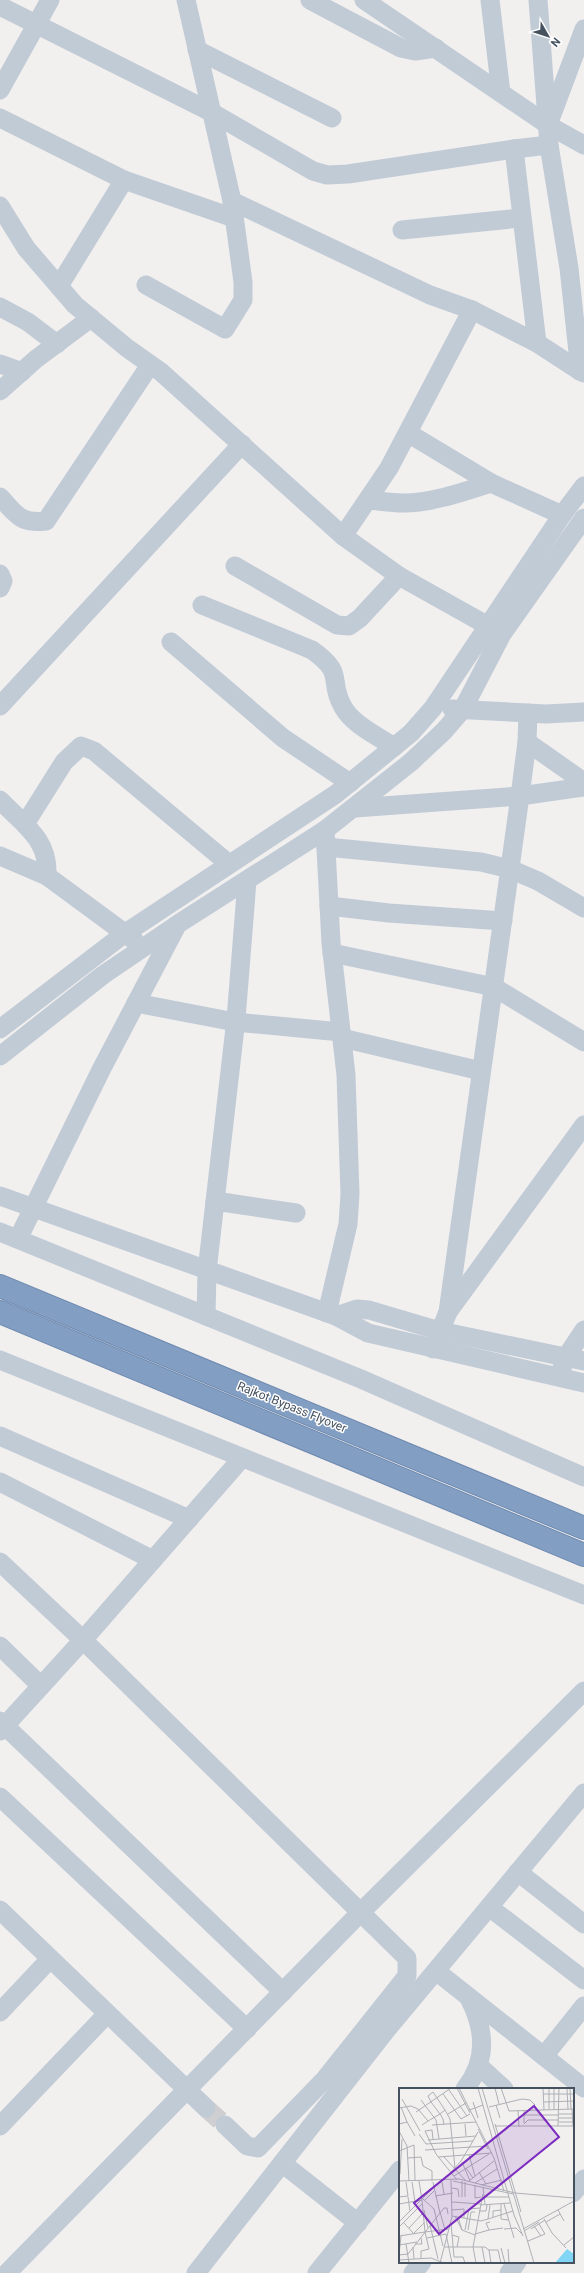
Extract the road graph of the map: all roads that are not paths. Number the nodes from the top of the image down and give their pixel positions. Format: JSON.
{"nodes":[{"id":1,"x":50,"y":0,"type":"edge"},
{"id":2,"x":186,"y":0,"type":"edge"},
{"id":3,"x":310,"y":0,"type":"edge"},
{"id":4,"x":364,"y":0,"type":"edge"},
{"id":5,"x":490,"y":0,"type":"edge"},
{"id":6,"x":538,"y":0,"type":"edge"},
{"id":7,"x":0,"y":6,"type":"edge"},
{"id":8,"x":380,"y":6,"type":"edge"},
{"id":9,"x":36,"y":22,"type":"junction"},
{"id":10,"x":584,"y":29,"type":"edge"},
{"id":11,"x":436,"y":48,"type":"junction"},
{"id":12,"x":197,"y":50,"type":"junction"},
{"id":13,"x":0,"y":90,"type":"edge"},
{"id":14,"x":501,"y":93,"type":"junction"},
{"id":15,"x":211,"y":112,"type":"junction"},
{"id":16,"x":0,"y":118,"type":"edge"},
{"id":17,"x":332,"y":118,"type":"dead end"},
{"id":18,"x":548,"y":125,"type":"junction"},
{"id":19,"x":549,"y":145,"type":"junction"},
{"id":20,"x":584,"y":145,"type":"edge"},
{"id":21,"x":514,"y":149,"type":"junction"},
{"id":22,"x":124,"y":180,"type":"junction"},
{"id":23,"x":0,"y":206,"type":"edge"},
{"id":24,"x":233,"y":210,"type":"junction"},
{"id":25,"x":521,"y":218,"type":"junction"},
{"id":26,"x":0,"y":229,"type":"edge"},
{"id":27,"x":402,"y":230,"type":"dead end"},
{"id":28,"x":26,"y":248,"type":"junction"},
{"id":29,"x":146,"y":285,"type":"dead end"},
{"id":30,"x":58,"y":286,"type":"junction"},
{"id":31,"x":0,"y":307,"type":"edge"},
{"id":32,"x":472,"y":310,"type":"junction"},
{"id":33,"x":91,"y":318,"type":"junction"},
{"id":34,"x":537,"y":343,"type":"junction"},
{"id":35,"x":57,"y":344,"type":"junction"},
{"id":36,"x":0,"y":364,"type":"edge"},
{"id":37,"x":150,"y":365,"type":"junction"},
{"id":38,"x":22,"y":372,"type":"junction"},
{"id":39,"x":582,"y":372,"type":"edge"},
{"id":40,"x":0,"y":391,"type":"edge"},
{"id":41,"x":408,"y":433,"type":"junction"},
{"id":42,"x":242,"y":444,"type":"junction"},
{"id":43,"x":491,"y":483,"type":"junction"},
{"id":44,"x":584,"y":486,"type":"edge"},
{"id":45,"x":0,"y":498,"type":"edge"},
{"id":46,"x":368,"y":500,"type":"junction"},
{"id":47,"x":562,"y":515,"type":"junction"},
{"id":48,"x":584,"y":518,"type":"edge"},
{"id":49,"x":343,"y":536,"type":"junction"},
{"id":50,"x":545,"y":556,"type":"junction"},
{"id":51,"x":235,"y":566,"type":"dead end"},
{"id":52,"x":0,"y":574,"type":"edge"},
{"id":53,"x":399,"y":576,"type":"junction"},
{"id":54,"x":0,"y":588,"type":"edge"},
{"id":55,"x":202,"y":605,"type":"dead end"},
{"id":56,"x":495,"y":630,"type":"junction"},
{"id":57,"x":171,"y":642,"type":"dead end"},
{"id":58,"x":0,"y":706,"type":"edge"},
{"id":59,"x":433,"y":708,"type":"junction"},
{"id":60,"x":463,"y":709,"type":"junction"},
{"id":61,"x":584,"y":712,"type":"edge"},
{"id":62,"x":528,"y":713,"type":"junction"},
{"id":63,"x":527,"y":742,"type":"junction"},
{"id":64,"x":394,"y":747,"type":"junction"},
{"id":65,"x":584,"y":782,"type":"edge"},
{"id":66,"x":350,"y":783,"type":"junction"},
{"id":67,"x":584,"y":787,"type":"edge"},
{"id":68,"x":520,"y":796,"type":"junction"},
{"id":69,"x":0,"y":800,"type":"edge"},
{"id":70,"x":355,"y":808,"type":"junction"},
{"id":71,"x":25,"y":824,"type":"junction"},
{"id":72,"x":326,"y":838,"type":"junction"},
{"id":73,"x":0,"y":857,"type":"edge"},
{"id":74,"x":229,"y":864,"type":"junction"},
{"id":75,"x":510,"y":869,"type":"junction"},
{"id":76,"x":47,"y":876,"type":"junction"},
{"id":77,"x":247,"y":880,"type":"junction"},
{"id":78,"x":329,"y":906,"type":"junction"},
{"id":79,"x":584,"y":908,"type":"edge"},
{"id":80,"x":503,"y":921,"type":"junction"},
{"id":81,"x":178,"y":924,"type":"junction"},
{"id":82,"x":124,"y":934,"type":"junction"},
{"id":83,"x":145,"y":947,"type":"junction"},
{"id":84,"x":332,"y":953,"type":"junction"},
{"id":85,"x":494,"y":987,"type":"junction"},
{"id":86,"x":136,"y":1003,"type":"junction"},
{"id":87,"x":236,"y":1022,"type":"junction"},
{"id":88,"x":0,"y":1029,"type":"edge"},
{"id":89,"x":341,"y":1035,"type":"junction"},
{"id":90,"x":584,"y":1042,"type":"edge"},
{"id":91,"x":0,"y":1056,"type":"edge"},
{"id":92,"x":481,"y":1071,"type":"junction"},
{"id":93,"x":584,"y":1125,"type":"edge"},
{"id":94,"x":0,"y":1196,"type":"edge"},
{"id":95,"x":215,"y":1201,"type":"junction"},
{"id":96,"x":32,"y":1209,"type":"junction"},
{"id":97,"x":296,"y":1213,"type":"dead end"},
{"id":98,"x":0,"y":1232,"type":"edge"},
{"id":99,"x":18,"y":1239,"type":"junction"},
{"id":100,"x":207,"y":1271,"type":"junction"},
{"id":101,"x":0,"y":1286,"type":"edge"},
{"id":102,"x":0,"y":1312,"type":"edge"},
{"id":103,"x":448,"y":1312,"type":"junction"},
{"id":104,"x":331,"y":1314,"type":"junction"},
{"id":105,"x":206,"y":1316,"type":"junction"},
{"id":106,"x":584,"y":1330,"type":"edge"},
{"id":107,"x":440,"y":1331,"type":"junction"},
{"id":108,"x":433,"y":1349,"type":"junction"},
{"id":109,"x":575,"y":1359,"type":"edge"},
{"id":110,"x":0,"y":1360,"type":"edge"},
{"id":111,"x":559,"y":1377,"type":"junction"},
{"id":112,"x":584,"y":1383,"type":"edge"},
{"id":113,"x":0,"y":1436,"type":"edge"},
{"id":114,"x":242,"y":1458,"type":"junction"},
{"id":115,"x":584,"y":1477,"type":"edge"},
{"id":116,"x":0,"y":1482,"type":"edge"},
{"id":117,"x":189,"y":1519,"type":"junction"},
{"id":118,"x":584,"y":1528,"type":"edge"},
{"id":119,"x":584,"y":1555,"type":"edge"},
{"id":120,"x":153,"y":1560,"type":"junction"},
{"id":121,"x":0,"y":1562,"type":"edge"},
{"id":122,"x":584,"y":1596,"type":"edge"},
{"id":123,"x":83,"y":1640,"type":"junction"},
{"id":124,"x":0,"y":1646,"type":"edge"},
{"id":125,"x":41,"y":1686,"type":"junction"},
{"id":126,"x":584,"y":1691,"type":"edge"},
{"id":127,"x":2,"y":1726,"type":"edge"},
{"id":128,"x":584,"y":1793,"type":"edge"},
{"id":129,"x":0,"y":1797,"type":"edge"},
{"id":130,"x":518,"y":1872,"type":"junction"},
{"id":131,"x":489,"y":1907,"type":"junction"},
{"id":132,"x":0,"y":1910,"type":"edge"},
{"id":133,"x":360,"y":1913,"type":"junction"},
{"id":134,"x":584,"y":1924,"type":"edge"},
{"id":135,"x":50,"y":1959,"type":"junction"},
{"id":136,"x":436,"y":1971,"type":"junction"},
{"id":137,"x":584,"y":1980,"type":"edge"},
{"id":138,"x":283,"y":1992,"type":"junction"},
{"id":139,"x":467,"y":1994,"type":"junction"},
{"id":140,"x":584,"y":2006,"type":"edge"},
{"id":141,"x":0,"y":2012,"type":"edge"},
{"id":142,"x":107,"y":2014,"type":"junction"},
{"id":143,"x":247,"y":2029,"type":"junction"},
{"id":144,"x":544,"y":2056,"type":"junction"},
{"id":145,"x":479,"y":2066,"type":"junction"},
{"id":146,"x":573,"y":2085,"type":"edge"},
{"id":147,"x":466,"y":2088,"type":"edge"},
{"id":148,"x":503,"y":2088,"type":"edge"},
{"id":149,"x":187,"y":2090,"type":"junction"},
{"id":150,"x":206,"y":2108,"type":"tunnel mouth"},
{"id":151,"x":225,"y":2125,"type":"tunnel mouth"},
{"id":152,"x":0,"y":2126,"type":"edge"},
{"id":153,"x":282,"y":2162,"type":"junction"},
{"id":154,"x":399,"y":2171,"type":"edge"},
{"id":155,"x":584,"y":2179,"type":"edge"},
{"id":156,"x":574,"y":2192,"type":"edge"},
{"id":157,"x":358,"y":2223,"type":"junction"},
{"id":158,"x":516,"y":2263,"type":"edge"},
{"id":159,"x":325,"y":2270,"type":"edge"},
{"id":160,"x":7,"y":2273,"type":"edge"},
{"id":161,"x":196,"y":2273,"type":"edge"},
{"id":162,"x":509,"y":2273,"type":"edge"}],
"edges":[{"from":1,"to":9,"type":"street"},
{"from":2,"to":12,"type":"street"},
{"from":3,"to":11,"type":"street"},
{"from":4,"to":8,"type":"street"},
{"from":5,"to":14,"type":"street"},
{"from":6,"to":18,"type":"street"},
{"from":7,"to":9,"type":"street"},
{"from":8,"to":11,"type":"street"},
{"from":9,"to":13,"type":"street"},
{"from":9,"to":15,"type":"street"},
{"from":10,"to":18,"type":"street"},
{"from":11,"to":14,"type":"street"},
{"from":12,"to":15,"type":"street"},
{"from":12,"to":17,"type":"street"},
{"from":14,"to":18,"type":"street"},
{"from":15,"to":21,"type":"street"},
{"from":15,"to":24,"type":"street"},
{"from":16,"to":22,"type":"street"},
{"from":18,"to":19,"type":"street"},
{"from":18,"to":20,"type":"street"},
{"from":19,"to":21,"type":"street"},
{"from":19,"to":39,"type":"street"},
{"from":21,"to":25,"type":"street"},
{"from":22,"to":24,"type":"street"},
{"from":22,"to":30,"type":"street"},
{"from":23,"to":28,"type":"street"},
{"from":24,"to":29,"type":"street"},
{"from":24,"to":32,"type":"street"},
{"from":25,"to":27,"type":"street"},
{"from":25,"to":34,"type":"street"},
{"from":26,"to":28,"type":"street"},
{"from":28,"to":30,"type":"street"},
{"from":30,"to":33,"type":"street"},
{"from":31,"to":35,"type":"street"},
{"from":32,"to":34,"type":"street"},
{"from":32,"to":41,"type":"street"},
{"from":33,"to":35,"type":"street"},
{"from":33,"to":37,"type":"street"},
{"from":34,"to":39,"type":"street"},
{"from":35,"to":38,"type":"street"},
{"from":36,"to":38,"type":"street"},
{"from":37,"to":42,"type":"street"},
{"from":37,"to":45,"type":"street"},
{"from":38,"to":40,"type":"street"},
{"from":41,"to":43,"type":"street"},
{"from":41,"to":46,"type":"street"},
{"from":42,"to":49,"type":"street"},
{"from":42,"to":58,"type":"street"},
{"from":43,"to":46,"type":"street"},
{"from":43,"to":47,"type":"street"},
{"from":44,"to":47,"type":"street"},
{"from":46,"to":49,"type":"street"},
{"from":47,"to":50,"type":"street"},
{"from":48,"to":50,"type":"street"},
{"from":49,"to":53,"type":"street"},
{"from":50,"to":56,"type":"street"},
{"from":51,"to":53,"type":"street"},
{"from":52,"to":54,"type":"street"},
{"from":53,"to":56,"type":"street"},
{"from":55,"to":64,"type":"street"},
{"from":56,"to":59,"type":"street"},
{"from":56,"to":60,"type":"street"},
{"from":57,"to":66,"type":"street"},
{"from":59,"to":60,"type":"street"},
{"from":59,"to":64,"type":"street"},
{"from":60,"to":62,"type":"street"},
{"from":60,"to":70,"type":"street"},
{"from":61,"to":62,"type":"street"},
{"from":62,"to":63,"type":"street"},
{"from":63,"to":65,"type":"street"},
{"from":63,"to":68,"type":"street"},
{"from":64,"to":66,"type":"street"},
{"from":66,"to":74,"type":"street"},
{"from":67,"to":68,"type":"street"},
{"from":68,"to":70,"type":"street"},
{"from":68,"to":75,"type":"street"},
{"from":69,"to":71,"type":"street"},
{"from":70,"to":72,"type":"street"},
{"from":71,"to":74,"type":"street"},
{"from":71,"to":76,"type":"street"},
{"from":72,"to":75,"type":"street"},
{"from":72,"to":77,"type":"street"},
{"from":72,"to":78,"type":"street"},
{"from":73,"to":76,"type":"street"},
{"from":74,"to":82,"type":"street"},
{"from":75,"to":79,"type":"street"},
{"from":75,"to":80,"type":"street"},
{"from":76,"to":82,"type":"street"},
{"from":77,"to":81,"type":"street"},
{"from":77,"to":87,"type":"street"},
{"from":78,"to":80,"type":"street"},
{"from":78,"to":84,"type":"street"},
{"from":80,"to":85,"type":"street"},
{"from":81,"to":83,"type":"street"},
{"from":81,"to":86,"type":"street"},
{"from":82,"to":83,"type":"street"},
{"from":82,"to":88,"type":"street"},
{"from":83,"to":91,"type":"street"},
{"from":84,"to":85,"type":"street"},
{"from":84,"to":89,"type":"street"},
{"from":85,"to":90,"type":"street"},
{"from":85,"to":92,"type":"street"},
{"from":86,"to":87,"type":"street"},
{"from":86,"to":96,"type":"street"},
{"from":87,"to":89,"type":"street"},
{"from":87,"to":95,"type":"street"},
{"from":89,"to":92,"type":"street"},
{"from":89,"to":104,"type":"street"},
{"from":92,"to":103,"type":"street"},
{"from":93,"to":103,"type":"street"},
{"from":94,"to":96,"type":"street"},
{"from":95,"to":97,"type":"street"},
{"from":95,"to":100,"type":"street"},
{"from":96,"to":99,"type":"street"},
{"from":96,"to":100,"type":"street"},
{"from":98,"to":99,"type":"street"},
{"from":99,"to":105,"type":"street"},
{"from":100,"to":104,"type":"street"},
{"from":100,"to":105,"type":"street"},
{"from":101,"to":118,"type":"highway","name":"Rajkot Bypass Flyover"},
{"from":102,"to":119,"type":"highway","name":"Rajkot Bypass Flyover"},
{"from":103,"to":107,"type":"street"},
{"from":104,"to":107,"type":"street"},
{"from":104,"to":108,"type":"street"},
{"from":105,"to":115,"type":"street"},
{"from":106,"to":109,"type":"street"},
{"from":107,"to":108,"type":"street"},
{"from":107,"to":109,"type":"street"},
{"from":108,"to":111,"type":"street"},
{"from":109,"to":111,"type":"street"},
{"from":110,"to":114,"type":"street"},
{"from":111,"to":112,"type":"street"},
{"from":113,"to":117,"type":"street"},
{"from":114,"to":117,"type":"street"},
{"from":114,"to":122,"type":"street"},
{"from":116,"to":120,"type":"street"},
{"from":117,"to":120,"type":"street"},
{"from":120,"to":123,"type":"street"},
{"from":121,"to":123,"type":"street"},
{"from":123,"to":125,"type":"street"},
{"from":123,"to":133,"type":"street"},
{"from":124,"to":125,"type":"street"},
{"from":125,"to":127,"type":"street"},
{"from":126,"to":133,"type":"street"},
{"from":127,"to":138,"type":"street"},
{"from":128,"to":130,"type":"street"},
{"from":129,"to":143,"type":"street"},
{"from":130,"to":131,"type":"street"},
{"from":130,"to":134,"type":"street"},
{"from":131,"to":136,"type":"street"},
{"from":131,"to":137,"type":"street"},
{"from":132,"to":135,"type":"street"},
{"from":133,"to":138,"type":"street"},
{"from":133,"to":151,"type":"street"},
{"from":135,"to":141,"type":"street"},
{"from":135,"to":142,"type":"street"},
{"from":136,"to":139,"type":"street"},
{"from":136,"to":153,"type":"street"},
{"from":138,"to":143,"type":"street"},
{"from":139,"to":144,"type":"street"},
{"from":139,"to":145,"type":"street"},
{"from":140,"to":144,"type":"street"},
{"from":142,"to":149,"type":"street"},
{"from":142,"to":152,"type":"street"},
{"from":143,"to":149,"type":"street"},
{"from":144,"to":146,"type":"street"},
{"from":145,"to":147,"type":"street"},
{"from":145,"to":148,"type":"street"},
{"from":149,"to":150,"type":"street"},
{"from":149,"to":160,"type":"street"},
{"from":153,"to":157,"type":"street"},
{"from":153,"to":161,"type":"street"},
{"from":154,"to":157,"type":"street"},
{"from":155,"to":156,"type":"street"},
{"from":157,"to":159,"type":"street"},
{"from":158,"to":162,"type":"street"}]}
